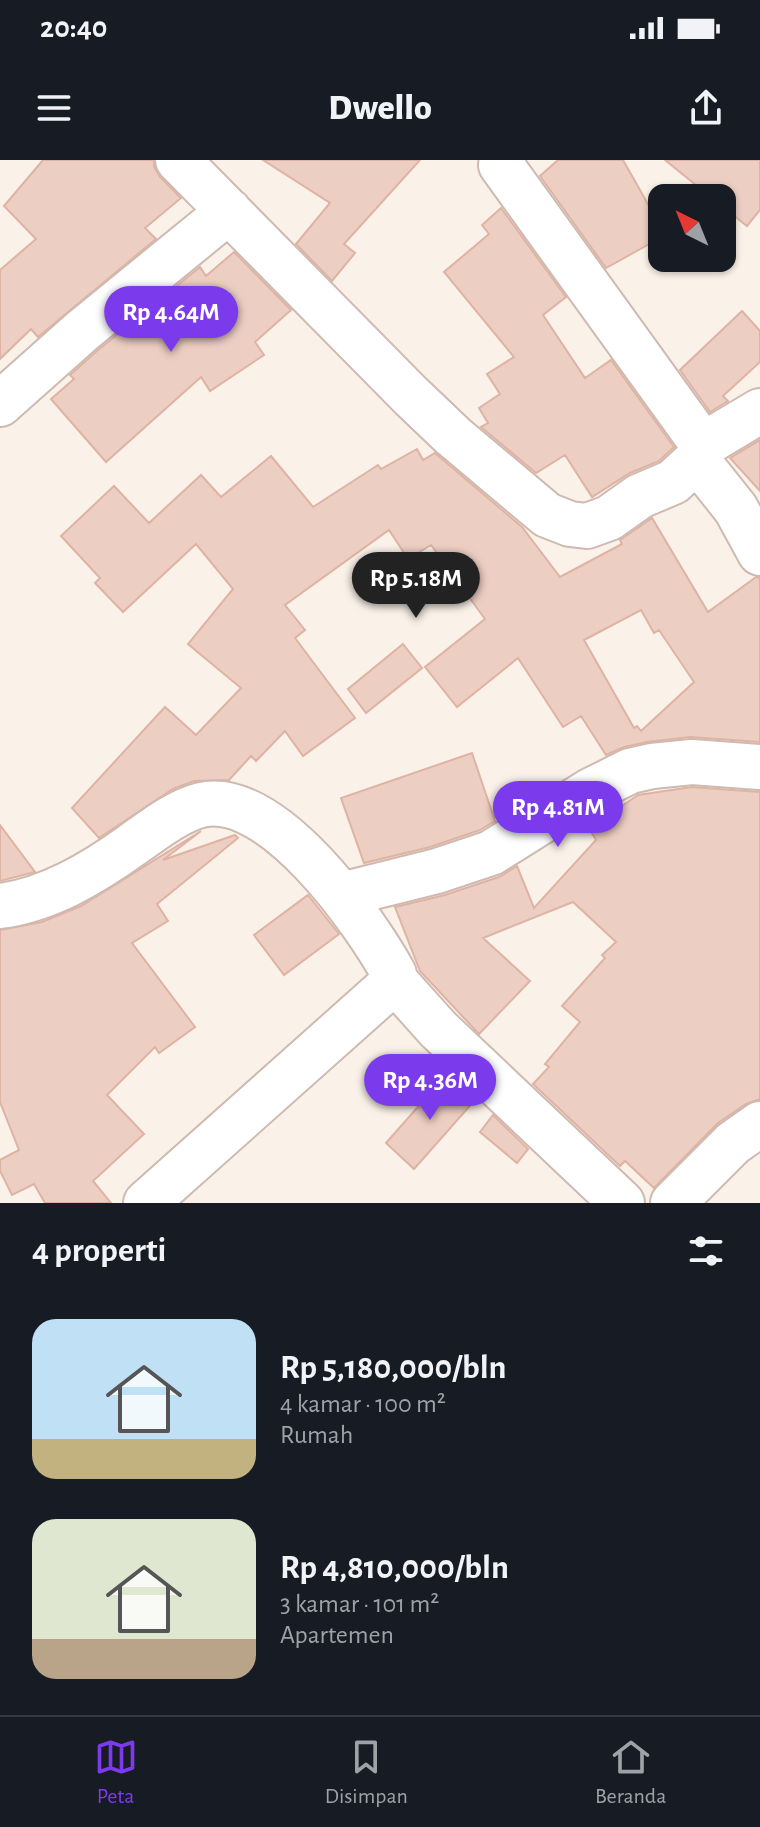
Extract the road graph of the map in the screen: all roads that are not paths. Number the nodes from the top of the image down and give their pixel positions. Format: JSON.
{"nodes":[{"id":1,"x":178,"y":160,"type":"edge"},
{"id":2,"x":501,"y":165,"type":"dead end"},
{"id":3,"x":229,"y":211,"type":"junction"},
{"id":4,"x":0,"y":404,"type":"edge"},
{"id":5,"x":760,"y":411,"type":"edge"},
{"id":6,"x":700,"y":453,"type":"junction"},
{"id":7,"x":760,"y":553,"type":"edge"},
{"id":8,"x":760,"y":767,"type":"edge"},
{"id":9,"x":341,"y":895,"type":"junction"},
{"id":10,"x":0,"y":906,"type":"edge"},
{"id":11,"x":395,"y":981,"type":"junction"},
{"id":12,"x":760,"y":1124,"type":"edge"},
{"id":13,"x":146,"y":1203,"type":"edge"},
{"id":14,"x":622,"y":1203,"type":"edge"},
{"id":15,"x":673,"y":1203,"type":"edge"}],
"edges":[{"from":1,"to":3,"type":"street"},
{"from":2,"to":6,"type":"street"},
{"from":3,"to":4,"type":"street"},
{"from":3,"to":6,"type":"street"},
{"from":5,"to":6,"type":"street"},
{"from":6,"to":7,"type":"street"},
{"from":8,"to":9,"type":"street"},
{"from":9,"to":10,"type":"street"},
{"from":9,"to":11,"type":"street"},
{"from":11,"to":13,"type":"street"},
{"from":11,"to":14,"type":"street"},
{"from":12,"to":15,"type":"street"}]}
